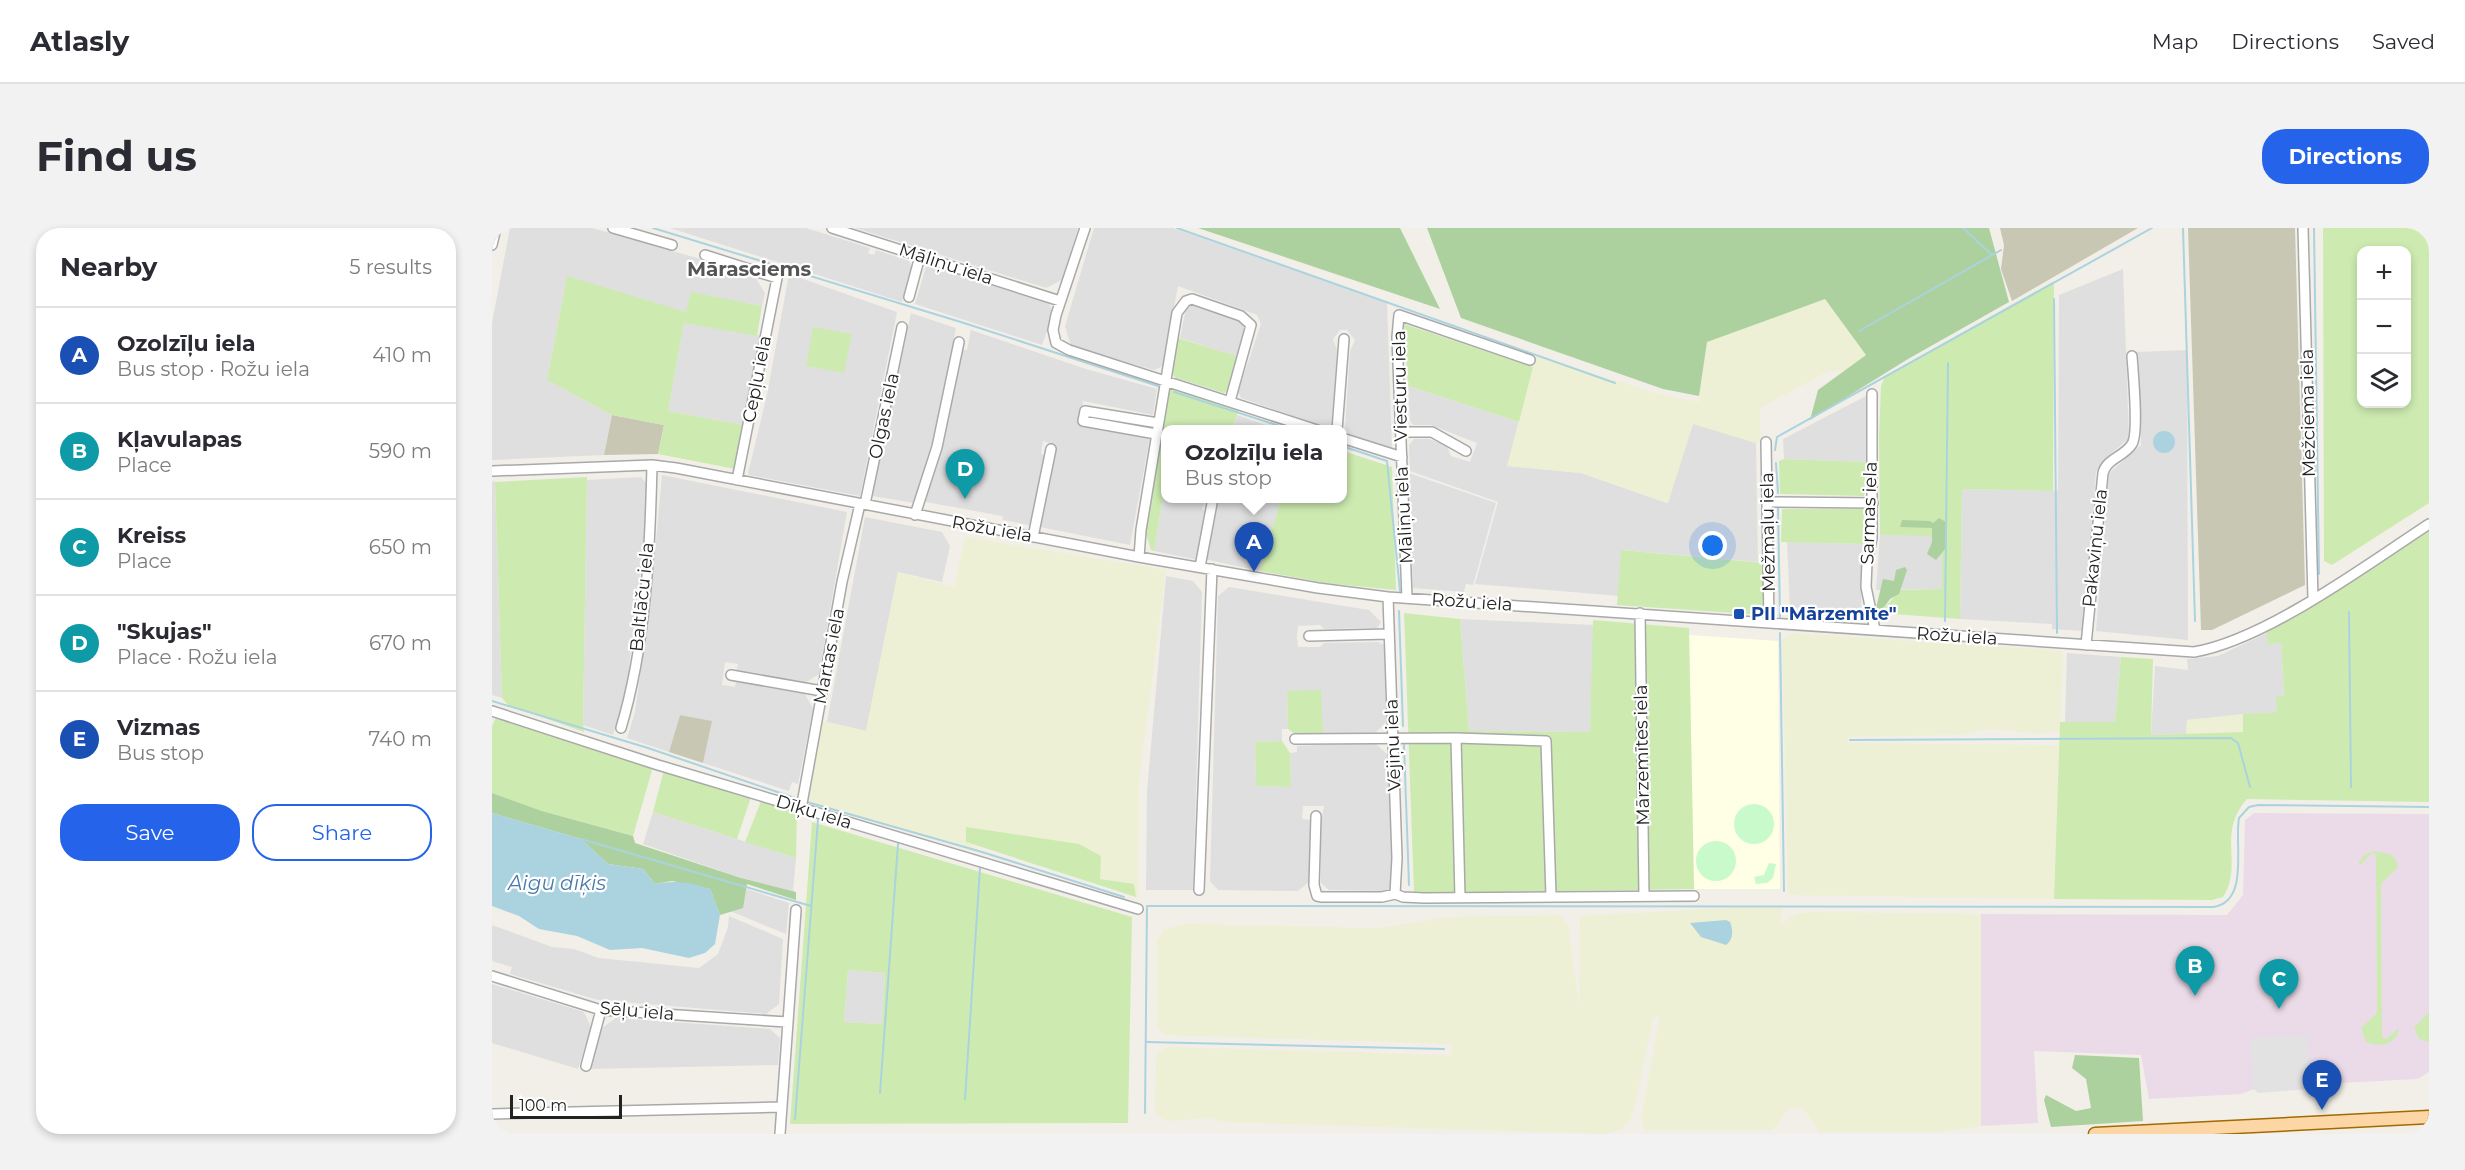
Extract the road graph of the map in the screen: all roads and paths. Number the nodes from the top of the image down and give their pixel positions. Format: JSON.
{"nodes":[{"id":1,"x":496,"y":228,"type":"edge"},
{"id":2,"x":613,"y":228,"type":"edge"},
{"id":3,"x":832,"y":228,"type":"edge"},
{"id":4,"x":1085,"y":228,"type":"edge"},
{"id":5,"x":2303,"y":228,"type":"edge"},
{"id":6,"x":492,"y":245,"type":"edge"},
{"id":7,"x":672,"y":245,"type":"dead end"},
{"id":8,"x":705,"y":255,"type":"dead end"},
{"id":9,"x":920,"y":256,"type":"junction"},
{"id":10,"x":909,"y":297,"type":"dead end"},
{"id":11,"x":1060,"y":301,"type":"junction"},
{"id":12,"x":902,"y":327,"type":"dead end"},
{"id":13,"x":1344,"y":339,"type":"dead end"},
{"id":14,"x":959,"y":342,"type":"dead end"},
{"id":15,"x":2132,"y":356,"type":"dead end"},
{"id":16,"x":1530,"y":360,"type":"dead end"},
{"id":17,"x":1166,"y":380,"type":"junction"},
{"id":18,"x":1872,"y":394,"type":"dead end"},
{"id":19,"x":1230,"y":400,"type":"junction"},
{"id":20,"x":1158,"y":423,"type":"junction"},
{"id":21,"x":1305,"y":425,"type":"edge"},
{"id":22,"x":1337,"y":425,"type":"edge"},
{"id":23,"x":1402,"y":432,"type":"junction"},
{"id":24,"x":1156,"y":434,"type":"junction"},
{"id":25,"x":1347,"y":440,"type":"edge"},
{"id":26,"x":1766,"y":442,"type":"dead end"},
{"id":27,"x":1051,"y":449,"type":"dead end"},
{"id":28,"x":1466,"y":451,"type":"dead end"},
{"id":29,"x":1402,"y":457,"type":"junction"},
{"id":30,"x":652,"y":465,"type":"junction"},
{"id":31,"x":492,"y":471,"type":"edge"},
{"id":32,"x":737,"y":480,"type":"junction"},
{"id":33,"x":1768,"y":502,"type":"junction"},
{"id":34,"x":1873,"y":502,"type":"junction"},
{"id":35,"x":1212,"y":503,"type":"edge"},
{"id":36,"x":863,"y":504,"type":"junction"},
{"id":37,"x":915,"y":515,"type":"junction"},
{"id":38,"x":2429,"y":524,"type":"edge"},
{"id":39,"x":1141,"y":534,"type":"junction"},
{"id":40,"x":1033,"y":537,"type":"junction"},
{"id":41,"x":1139,"y":557,"type":"junction"},
{"id":42,"x":1154,"y":559,"type":"junction"},
{"id":43,"x":1200,"y":567,"type":"junction"},
{"id":44,"x":1212,"y":569,"type":"junction"},
{"id":45,"x":1388,"y":597,"type":"junction"},
{"id":46,"x":1407,"y":598,"type":"junction"},
{"id":47,"x":2313,"y":598,"type":"junction"},
{"id":48,"x":1640,"y":613,"type":"junction"},
{"id":49,"x":1769,"y":622,"type":"junction"},
{"id":50,"x":1875,"y":630,"type":"junction"},
{"id":51,"x":1388,"y":633,"type":"junction"},
{"id":52,"x":1309,"y":636,"type":"dead end"},
{"id":53,"x":2086,"y":645,"type":"junction"},
{"id":54,"x":731,"y":675,"type":"dead end"},
{"id":55,"x":822,"y":691,"type":"junction"},
{"id":56,"x":492,"y":711,"type":"edge"},
{"id":57,"x":621,"y":728,"type":"dead end"},
{"id":58,"x":1393,"y":737,"type":"junction"},
{"id":59,"x":1456,"y":738,"type":"junction"},
{"id":60,"x":1295,"y":739,"type":"dead end"},
{"id":61,"x":801,"y":809,"type":"junction"},
{"id":62,"x":1316,"y":816,"type":"dead end"},
{"id":63,"x":1199,"y":890,"type":"dead end"},
{"id":64,"x":1395,"y":894,"type":"junction"},
{"id":65,"x":1551,"y":896,"type":"junction"},
{"id":66,"x":1644,"y":896,"type":"junction"},
{"id":67,"x":1694,"y":896,"type":"dead end"},
{"id":68,"x":1460,"y":897,"type":"junction"},
{"id":69,"x":1138,"y":909,"type":"dead end"},
{"id":70,"x":796,"y":910,"type":"dead end"},
{"id":71,"x":492,"y":976,"type":"edge"},
{"id":72,"x":601,"y":1010,"type":"junction"},
{"id":73,"x":787,"y":1022,"type":"junction"},
{"id":74,"x":585,"y":1066,"type":"dead end"},
{"id":75,"x":780,"y":1107,"type":"junction"},
{"id":76,"x":492,"y":1114,"type":"edge"},
{"id":77,"x":2429,"y":1117,"type":"edge"},
{"id":78,"x":780,"y":1134,"type":"edge"},
{"id":79,"x":2095,"y":1134,"type":"edge"}],
"edges":[{"from":1,"to":6,"type":"street"},
{"from":2,"to":7,"type":"street"},
{"from":3,"to":9,"type":"street","name":"Māliņu iela"},
{"from":4,"to":11,"type":"street"},
{"from":5,"to":47,"type":"street","name":"Mežciema iela"},
{"from":8,"to":32,"type":"street","name":"Cepļu iela"},
{"from":9,"to":10,"type":"street"},
{"from":9,"to":11,"type":"street","name":"Māliņu iela"},
{"from":11,"to":17,"type":"street"},
{"from":12,"to":36,"type":"street","name":"Olgas iela"},
{"from":13,"to":22,"type":"street"},
{"from":14,"to":37,"type":"street"},
{"from":15,"to":53,"type":"street","name":"Pakaviņu iela"},
{"from":16,"to":23,"type":"street","name":"Viesturu iela"},
{"from":17,"to":19,"type":"street"},
{"from":17,"to":19,"type":"street"},
{"from":17,"to":20,"type":"street"},
{"from":18,"to":34,"type":"street","name":"Sarmas iela"},
{"from":19,"to":21,"type":"street"},
{"from":20,"to":24,"type":"street"},
{"from":20,"to":24,"type":"street"},
{"from":23,"to":28,"type":"street"},
{"from":23,"to":29,"type":"street","name":"Viesturu iela"},
{"from":24,"to":39,"type":"street"},
{"from":25,"to":29,"type":"street","name":"Māliņu iela"},
{"from":26,"to":33,"type":"street","name":"Mežmaļu iela"},
{"from":27,"to":40,"type":"street"},
{"from":29,"to":46,"type":"street","name":"Māliņu iela"},
{"from":30,"to":31,"type":"street","name":"Rožu iela"},
{"from":30,"to":32,"type":"street","name":"Rožu iela"},
{"from":30,"to":57,"type":"street","name":"Baltlāču iela"},
{"from":32,"to":36,"type":"street","name":"Rožu iela"},
{"from":33,"to":34,"type":"street"},
{"from":33,"to":49,"type":"street","name":"Mežmaļu iela"},
{"from":34,"to":50,"type":"street","name":"Sarmas iela"},
{"from":35,"to":43,"type":"street"},
{"from":36,"to":37,"type":"street","name":"Rožu iela"},
{"from":36,"to":55,"type":"street","name":"Martas iela"},
{"from":37,"to":40,"type":"street","name":"Rožu iela"},
{"from":38,"to":47,"type":"street","name":"Rožu iela"},
{"from":39,"to":41,"type":"street"},
{"from":39,"to":42,"type":"street"},
{"from":40,"to":41,"type":"street","name":"Rožu iela"},
{"from":41,"to":42,"type":"street","name":"Rožu iela"},
{"from":42,"to":43,"type":"street","name":"Rožu iela"},
{"from":43,"to":44,"type":"street","name":"Rožu iela"},
{"from":44,"to":45,"type":"street","name":"Rožu iela"},
{"from":44,"to":63,"type":"street"},
{"from":45,"to":46,"type":"street","name":"Rožu iela"},
{"from":45,"to":51,"type":"street","name":"Vējiņu iela"},
{"from":46,"to":48,"type":"street","name":"Rožu iela"},
{"from":47,"to":53,"type":"street","name":"Rožu iela"},
{"from":48,"to":49,"type":"street","name":"Rožu iela"},
{"from":48,"to":66,"type":"street","name":"Mārzemītes iela"},
{"from":49,"to":50,"type":"street","name":"Rožu iela"},
{"from":50,"to":53,"type":"street","name":"Rožu iela"},
{"from":51,"to":52,"type":"street"},
{"from":51,"to":58,"type":"street","name":"Vējiņu iela"},
{"from":54,"to":55,"type":"street"},
{"from":55,"to":61,"type":"street","name":"Martas iela"},
{"from":56,"to":61,"type":"street","name":"Dīķu iela"},
{"from":58,"to":59,"type":"street"},
{"from":58,"to":60,"type":"street"},
{"from":58,"to":64,"type":"street","name":"Vējiņu iela"},
{"from":59,"to":65,"type":"street"},
{"from":59,"to":68,"type":"street"},
{"from":61,"to":69,"type":"street","name":"Dīķu iela"},
{"from":62,"to":64,"type":"street"},
{"from":64,"to":68,"type":"street"},
{"from":65,"to":66,"type":"street"},
{"from":65,"to":68,"type":"street"},
{"from":66,"to":67,"type":"street"},
{"from":70,"to":73,"type":"street"},
{"from":71,"to":72,"type":"street","name":"Sēļu iela"},
{"from":72,"to":73,"type":"street","name":"Sēļu iela"},
{"from":72,"to":74,"type":"street"},
{"from":73,"to":75,"type":"street"},
{"from":75,"to":76,"type":"street"},
{"from":75,"to":78,"type":"street"},
{"from":77,"to":79,"type":"main road"}]}
